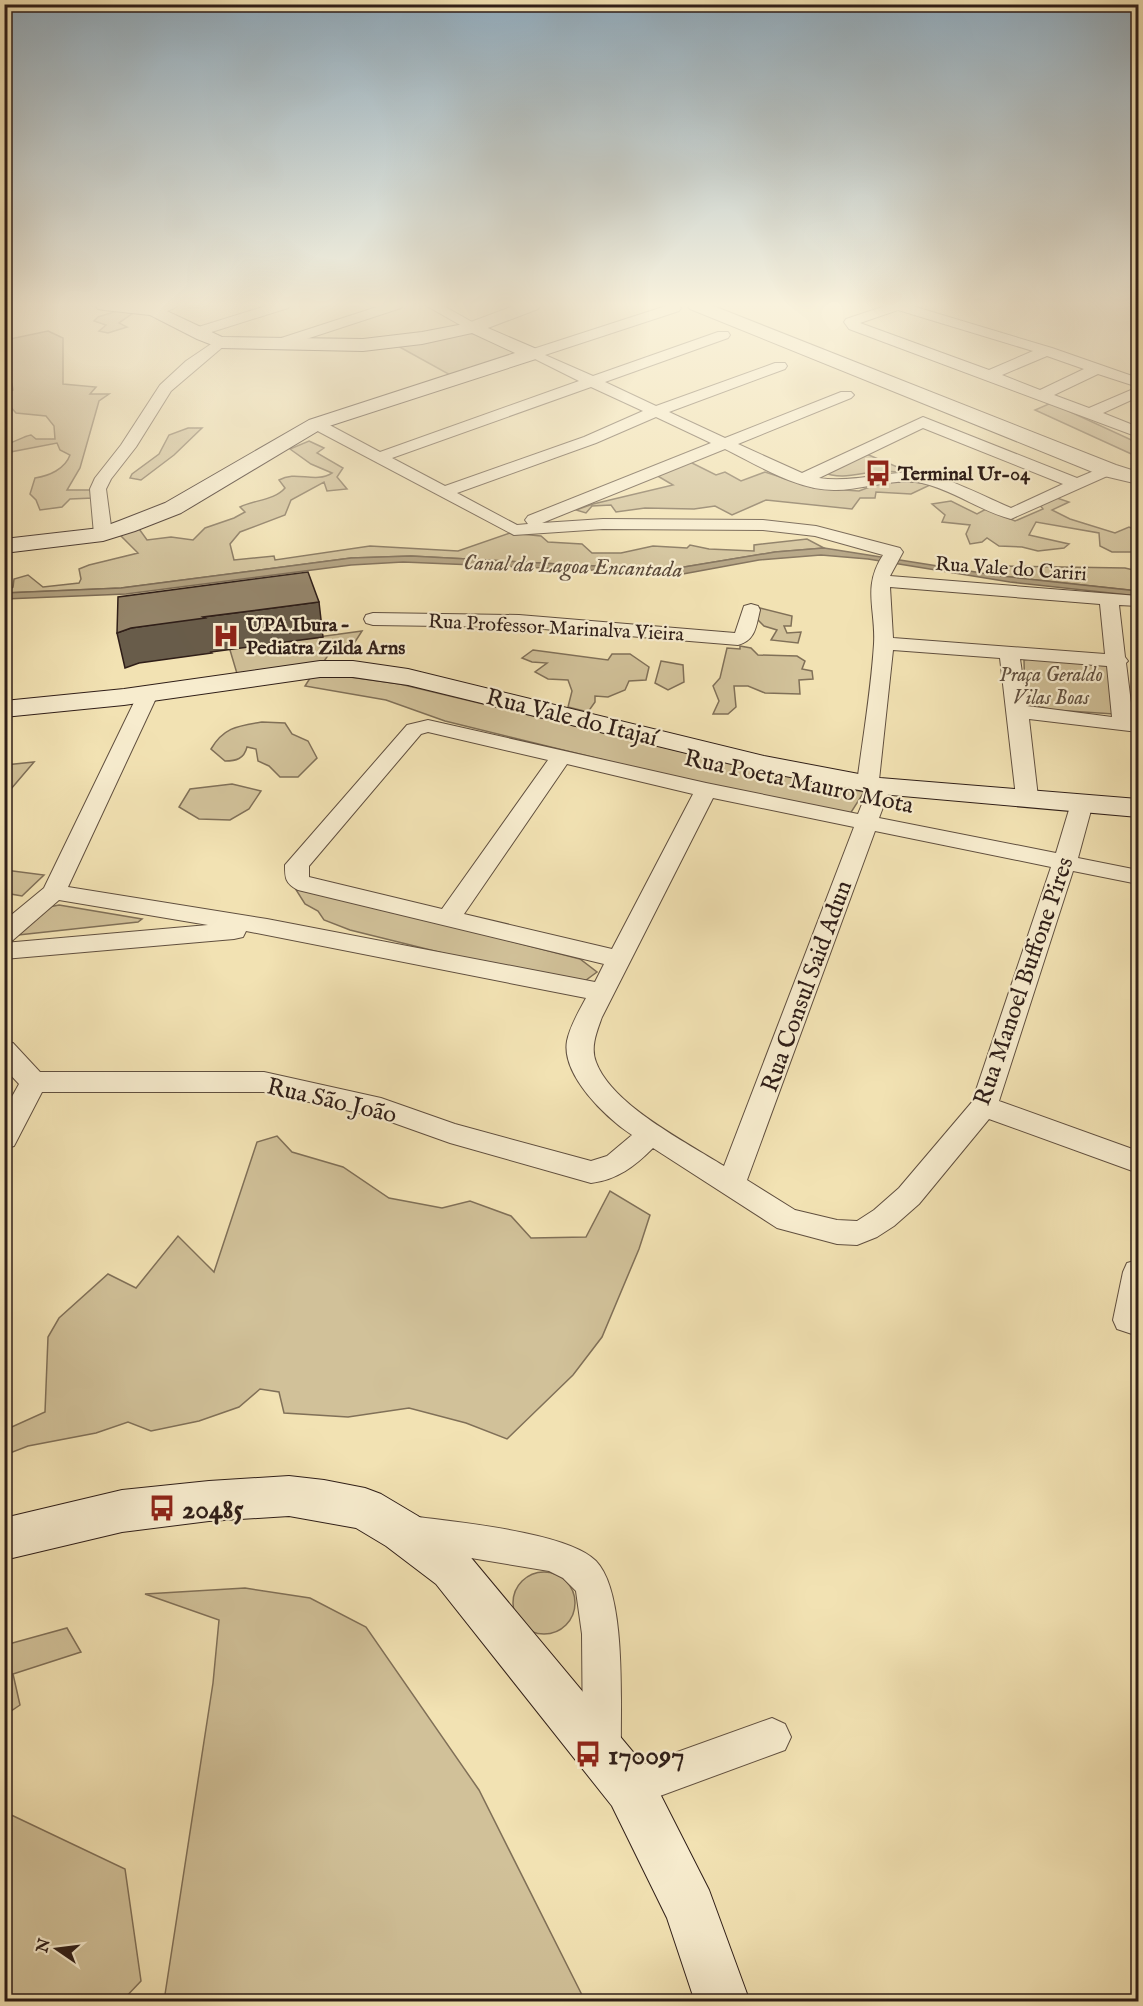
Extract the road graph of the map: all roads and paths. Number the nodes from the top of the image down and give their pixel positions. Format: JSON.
{"nodes":[{"id":1,"x":158,"y":399,"type":"edge"},
{"id":2,"x":394,"y":399,"type":"edge"},
{"id":3,"x":549,"y":399,"type":"edge"},
{"id":4,"x":629,"y":399,"type":"edge"},
{"id":5,"x":691,"y":399,"type":"edge"},
{"id":6,"x":837,"y":399,"type":"edge"},
{"id":7,"x":930,"y":399,"type":"edge"},
{"id":8,"x":1053,"y":399,"type":"edge"},
{"id":9,"x":1123,"y":399,"type":"edge"},
{"id":10,"x":657,"y":411,"type":"junction"},
{"id":11,"x":1091,"y":413,"type":"junction"},
{"id":12,"x":316,"y":424,"type":"junction"},
{"id":13,"x":1138,"y":432,"type":"edge"},
{"id":14,"x":728,"y":444,"type":"junction"},
{"id":15,"x":381,"y":457,"type":"junction"},
{"id":16,"x":1108,"y":470,"type":"junction"},
{"id":17,"x":803,"y":478,"type":"junction"},
{"id":18,"x":1138,"y":478,"type":"edge"},
{"id":19,"x":1077,"y":484,"type":"junction"},
{"id":20,"x":444,"y":492,"type":"junction"},
{"id":21,"x":511,"y":529,"type":"junction"},
{"id":22,"x":103,"y":534,"type":"junction"},
{"id":23,"x":4,"y":546,"type":"edge"},
{"id":24,"x":885,"y":569,"type":"junction"},
{"id":25,"x":1109,"y":598,"type":"junction"},
{"id":26,"x":1138,"y":601,"type":"edge"},
{"id":27,"x":751,"y":610,"type":"dead end"},
{"id":28,"x":373,"y":620,"type":"dead end"},
{"id":29,"x":884,"y":643,"type":"junction"},
{"id":30,"x":1009,"y":652,"type":"junction"},
{"id":31,"x":1118,"y":661,"type":"junction"},
{"id":32,"x":148,"y":694,"type":"junction"},
{"id":33,"x":4,"y":709,"type":"edge"},
{"id":34,"x":1018,"y":711,"type":"junction"},
{"id":35,"x":1131,"y":725,"type":"edge"},
{"id":36,"x":562,"y":756,"type":"junction"},
{"id":37,"x":874,"y":784,"type":"junction"},
{"id":38,"x":706,"y":790,"type":"junction"},
{"id":39,"x":1027,"y":797,"type":"junction"},
{"id":40,"x":1082,"y":803,"type":"junction"},
{"id":41,"x":1138,"y":808,"type":"edge"},
{"id":42,"x":866,"y":824,"type":"junction"},
{"id":43,"x":1065,"y":861,"type":"junction"},
{"id":44,"x":1138,"y":877,"type":"edge"},
{"id":45,"x":54,"y":892,"type":"junction"},
{"id":46,"x":448,"y":919,"type":"junction"},
{"id":47,"x":267,"y":927,"type":"junction"},
{"id":48,"x":4,"y":934,"type":"edge"},
{"id":49,"x":4,"y":951,"type":"edge"},
{"id":50,"x":620,"y":959,"type":"junction"},
{"id":51,"x":602,"y":992,"type":"junction"},
{"id":52,"x":4,"y":1050,"type":"edge"},
{"id":53,"x":33,"y":1082,"type":"junction"},
{"id":54,"x":984,"y":1106,"type":"junction"},
{"id":55,"x":651,"y":1133,"type":"junction"},
{"id":56,"x":4,"y":1139,"type":"edge"},
{"id":57,"x":1138,"y":1162,"type":"edge"},
{"id":58,"x":731,"y":1186,"type":"junction"},
{"id":59,"x":1138,"y":1272,"type":"edge"},
{"id":60,"x":1138,"y":1323,"type":"edge"},
{"id":61,"x":402,"y":1531,"type":"junction"},
{"id":62,"x":4,"y":1539,"type":"edge"},
{"id":63,"x":772,"y":1737,"type":"dead end"},
{"id":64,"x":616,"y":1772,"type":"junction"},
{"id":65,"x":723,"y":2001,"type":"edge"}],
"edges":[{"from":1,"to":22,"type":"street"},
{"from":2,"to":12,"type":"main road"},
{"from":3,"to":15,"type":"street"},
{"from":4,"to":10,"type":"street"},
{"from":5,"to":10,"type":"street"},
{"from":6,"to":14,"type":"street"},
{"from":7,"to":16,"type":"main road"},
{"from":8,"to":11,"type":"street"},
{"from":9,"to":11,"type":"street"},
{"from":10,"to":14,"type":"street"},
{"from":10,"to":20,"type":"street"},
{"from":11,"to":13,"type":"street"},
{"from":12,"to":15,"type":"street"},
{"from":12,"to":22,"type":"main road"},
{"from":14,"to":17,"type":"street"},
{"from":14,"to":21,"type":"street"},
{"from":15,"to":20,"type":"street"},
{"from":16,"to":18,"type":"main road"},
{"from":16,"to":19,"type":"street"},
{"from":17,"to":19,"type":"street"},
{"from":17,"to":19,"type":"street"},
{"from":20,"to":21,"type":"street"},
{"from":21,"to":24,"type":"street"},
{"from":22,"to":23,"type":"main road"},
{"from":24,"to":25,"type":"street","name":"Rua Vale do Cariri"},
{"from":24,"to":29,"type":"street","name":"Rua Consul Said Adun"},
{"from":25,"to":26,"type":"street","name":"Rua Vale do Cariri"},
{"from":25,"to":31,"type":"street"},
{"from":27,"to":28,"type":"street","name":"Rua Professor Marinalva Vieira"},
{"from":29,"to":30,"type":"street"},
{"from":29,"to":37,"type":"street","name":"Rua Consul Said Adun"},
{"from":30,"to":31,"type":"street"},
{"from":30,"to":34,"type":"street"},
{"from":31,"to":35,"type":"street"},
{"from":32,"to":33,"type":"main road","name":"Rua Vale do Itajaí"},
{"from":32,"to":37,"type":"main road","name":"Rua Vale do Itajaí"},
{"from":32,"to":45,"type":"street"},
{"from":34,"to":35,"type":"street"},
{"from":34,"to":39,"type":"street"},
{"from":36,"to":38,"type":"street","name":"Rua Poeta Mauro Mota"},
{"from":36,"to":46,"type":"street"},
{"from":36,"to":46,"type":"street","name":"Rua Poeta Mauro Mota"},
{"from":37,"to":39,"type":"main road","name":"Rua Vale do Itajaí"},
{"from":37,"to":42,"type":"street","name":"Rua Consul Said Adun"},
{"from":38,"to":42,"type":"street","name":"Rua Poeta Mauro Mota"},
{"from":38,"to":50,"type":"street"},
{"from":39,"to":40,"type":"main road","name":"Rua Vale do Itajaí"},
{"from":40,"to":41,"type":"main road","name":"Rua Vale do Itajaí"},
{"from":40,"to":43,"type":"street","name":"Rua Manoel Buffone Pires"},
{"from":42,"to":43,"type":"street","name":"Rua Poeta Mauro Mota"},
{"from":42,"to":58,"type":"street","name":"Rua Consul Said Adun"},
{"from":43,"to":44,"type":"street","name":"Rua Poeta Mauro Mota"},
{"from":43,"to":54,"type":"street","name":"Rua Manoel Buffone Pires"},
{"from":45,"to":47,"type":"street"},
{"from":45,"to":48,"type":"street"},
{"from":46,"to":50,"type":"street"},
{"from":47,"to":49,"type":"street"},
{"from":47,"to":51,"type":"street"},
{"from":50,"to":51,"type":"street"},
{"from":51,"to":55,"type":"street","name":"Rua Manoel Buffone Pires"},
{"from":52,"to":53,"type":"street"},
{"from":53,"to":55,"type":"street","name":"Rua São João"},
{"from":53,"to":56,"type":"street"},
{"from":54,"to":57,"type":"street"},
{"from":54,"to":58,"type":"street","name":"Rua Manoel Buffone Pires"},
{"from":55,"to":58,"type":"street","name":"Rua Manoel Buffone Pires"},
{"from":59,"to":60,"type":"street"},
{"from":61,"to":62,"type":"main road"},
{"from":61,"to":64,"type":"main road"},
{"from":61,"to":64,"type":"street"},
{"from":63,"to":64,"type":"street"},
{"from":64,"to":65,"type":"main road"}]}
